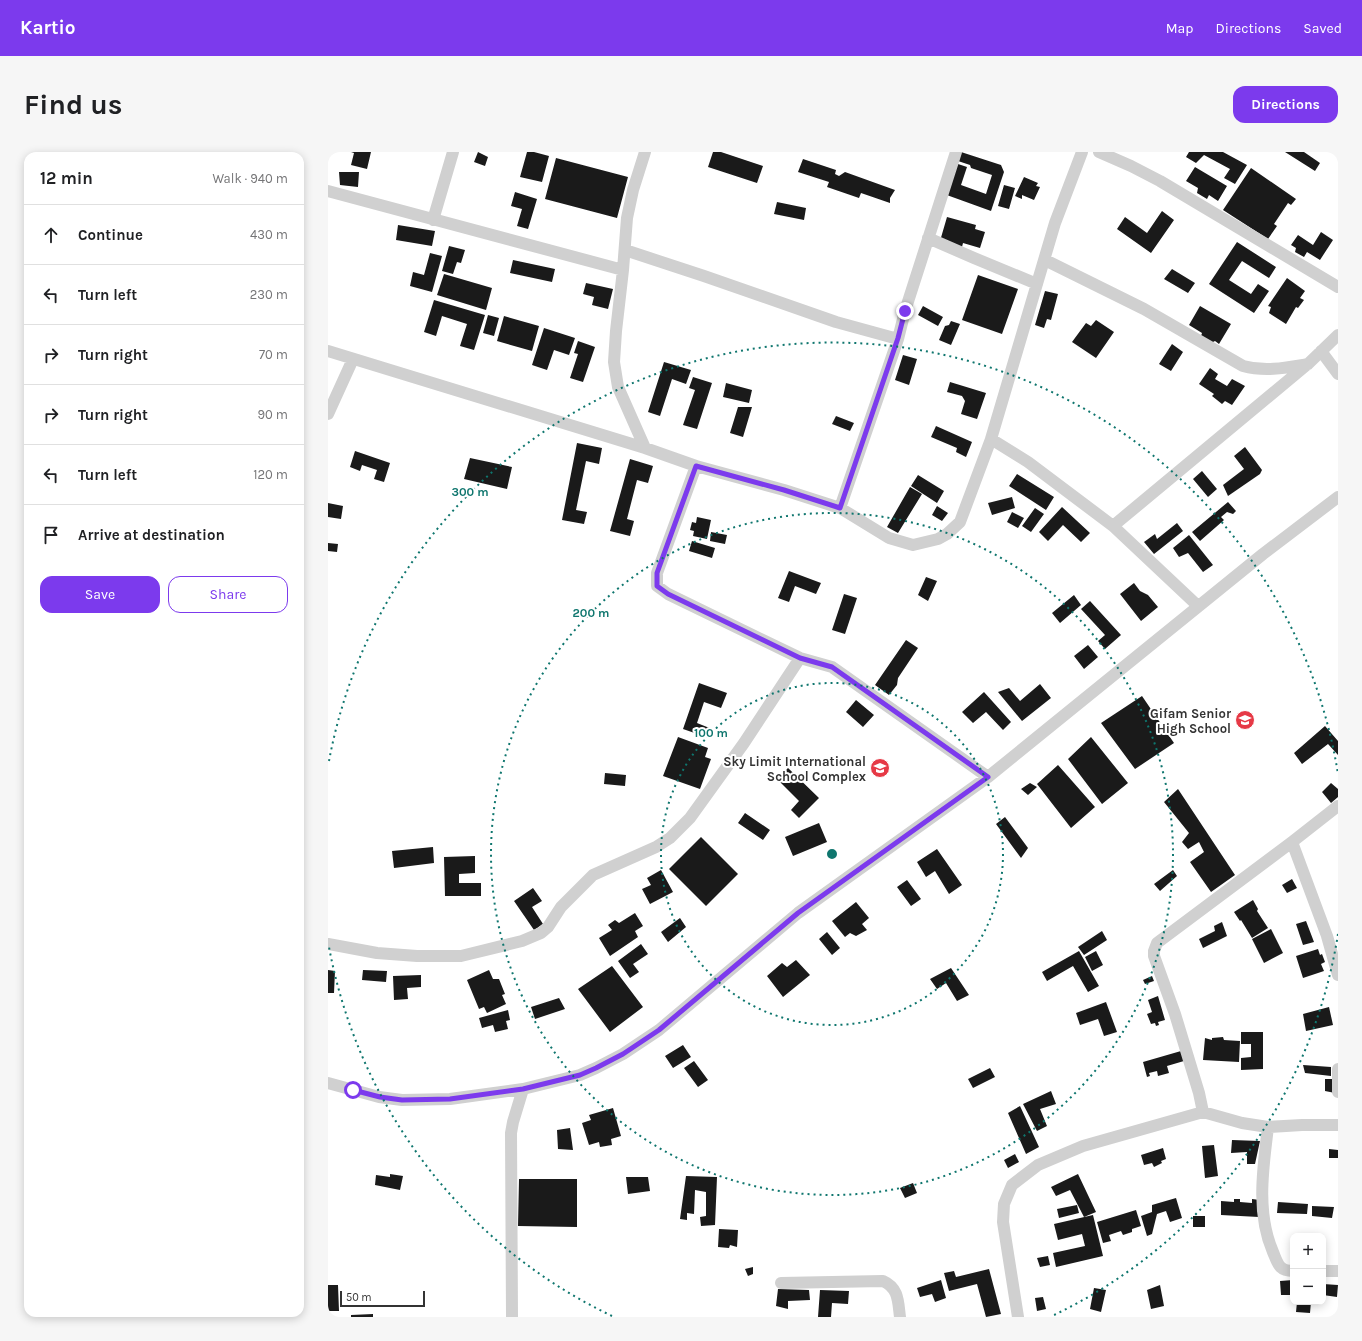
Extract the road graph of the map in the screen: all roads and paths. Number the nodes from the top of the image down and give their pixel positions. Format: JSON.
{"nodes":[{"id":1,"x":453,"y":152,"type":"edge"},
{"id":2,"x":645,"y":152,"type":"edge"},
{"id":3,"x":956,"y":152,"type":"edge"},
{"id":4,"x":1082,"y":152,"type":"edge"},
{"id":5,"x":1099,"y":152,"type":"edge"},
{"id":6,"x":328,"y":191,"type":"edge"},
{"id":7,"x":433,"y":220,"type":"junction"},
{"id":8,"x":928,"y":238,"type":"junction"},
{"id":9,"x":625,"y":250,"type":"junction"},
{"id":10,"x":1044,"y":260,"type":"junction"},
{"id":11,"x":623,"y":270,"type":"junction"},
{"id":12,"x":1037,"y":284,"type":"junction"},
{"id":13,"x":1338,"y":287,"type":"edge"},
{"id":14,"x":1338,"y":334,"type":"edge"},
{"id":15,"x":898,"y":338,"type":"junction"},
{"id":16,"x":328,"y":351,"type":"edge"},
{"id":17,"x":1321,"y":351,"type":"junction"},
{"id":18,"x":353,"y":359,"type":"junction"},
{"id":19,"x":1309,"y":363,"type":"junction"},
{"id":20,"x":1338,"y":374,"type":"edge"},
{"id":21,"x":328,"y":414,"type":"edge"},
{"id":22,"x":992,"y":439,"type":"junction"},
{"id":23,"x":645,"y":448,"type":"junction"},
{"id":24,"x":696,"y":466,"type":"junction"},
{"id":25,"x":1338,"y":497,"type":"edge"},
{"id":26,"x":840,"y":508,"type":"junction"},
{"id":27,"x":1113,"y":526,"type":"junction"},
{"id":28,"x":1198,"y":606,"type":"junction"},
{"id":29,"x":800,"y":658,"type":"junction"},
{"id":30,"x":988,"y":777,"type":"junction"},
{"id":31,"x":1338,"y":806,"type":"edge"},
{"id":32,"x":1292,"y":842,"type":"junction"},
{"id":33,"x":328,"y":944,"type":"edge"},
{"id":34,"x":1338,"y":975,"type":"edge"},
{"id":35,"x":1338,"y":1069,"type":"edge"},
{"id":36,"x":328,"y":1083,"type":"edge"},
{"id":37,"x":523,"y":1089,"type":"junction"},
{"id":38,"x":1338,"y":1092,"type":"edge"},
{"id":39,"x":1203,"y":1112,"type":"junction"},
{"id":40,"x":1338,"y":1125,"type":"edge"},
{"id":41,"x":1268,"y":1127,"type":"junction"},
{"id":42,"x":1290,"y":1271,"type":"edge"},
{"id":43,"x":1326,"y":1271,"type":"edge"},
{"id":44,"x":1338,"y":1271,"type":"edge"},
{"id":45,"x":781,"y":1283,"type":"dead end"},
{"id":46,"x":512,"y":1317,"type":"edge"},
{"id":47,"x":900,"y":1317,"type":"edge"},
{"id":48,"x":1018,"y":1317,"type":"edge"}],
"edges":[{"from":1,"to":7,"type":"street"},
{"from":2,"to":9,"type":"street"},
{"from":3,"to":8,"type":"street"},
{"from":4,"to":10,"type":"street"},
{"from":5,"to":13,"type":"street"},
{"from":6,"to":7,"type":"street"},
{"from":7,"to":11,"type":"street"},
{"from":8,"to":12,"type":"street"},
{"from":8,"to":15,"type":"street"},
{"from":9,"to":11,"type":"street"},
{"from":9,"to":15,"type":"street"},
{"from":10,"to":12,"type":"street"},
{"from":10,"to":19,"type":"street"},
{"from":11,"to":23,"type":"street"},
{"from":12,"to":22,"type":"street"},
{"from":14,"to":17,"type":"street"},
{"from":15,"to":26,"type":"street"},
{"from":16,"to":18,"type":"street"},
{"from":17,"to":19,"type":"street"},
{"from":17,"to":20,"type":"street"},
{"from":18,"to":21,"type":"street"},
{"from":18,"to":23,"type":"street"},
{"from":19,"to":27,"type":"street"},
{"from":22,"to":26,"type":"street"},
{"from":22,"to":27,"type":"street"},
{"from":23,"to":24,"type":"street"},
{"from":24,"to":26,"type":"street"},
{"from":24,"to":29,"type":"street"},
{"from":25,"to":28,"type":"street"},
{"from":27,"to":28,"type":"street"},
{"from":28,"to":30,"type":"street"},
{"from":29,"to":30,"type":"street"},
{"from":29,"to":33,"type":"street"},
{"from":30,"to":37,"type":"street"},
{"from":31,"to":32,"type":"street"},
{"from":32,"to":34,"type":"street"},
{"from":32,"to":39,"type":"street"},
{"from":35,"to":38,"type":"street"},
{"from":36,"to":37,"type":"street"},
{"from":37,"to":46,"type":"street"},
{"from":39,"to":41,"type":"street"},
{"from":39,"to":48,"type":"street"},
{"from":40,"to":41,"type":"street"},
{"from":41,"to":42,"type":"street"},
{"from":43,"to":44,"type":"street"},
{"from":45,"to":47,"type":"street"}]}
